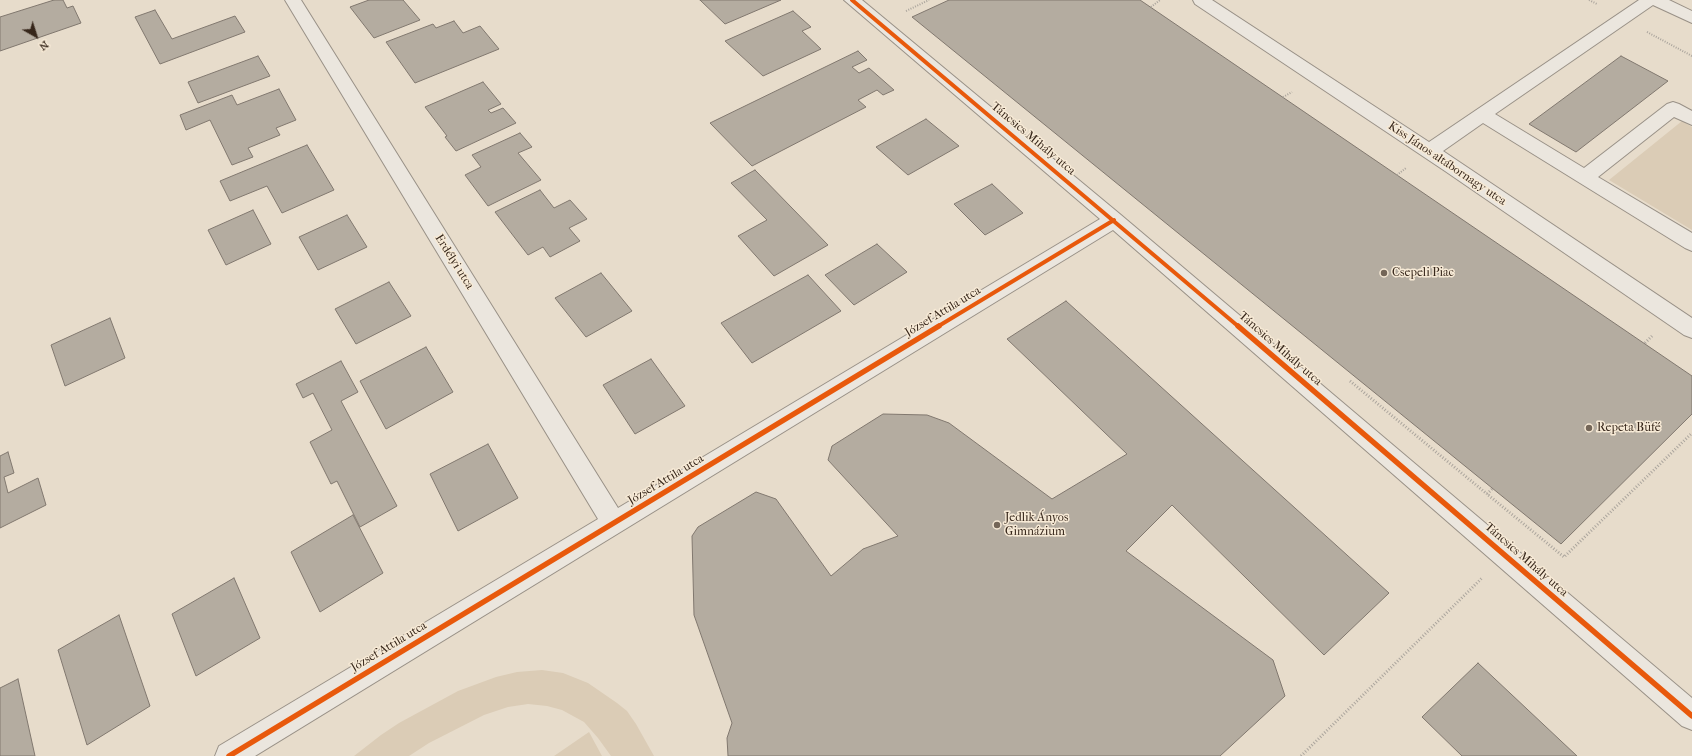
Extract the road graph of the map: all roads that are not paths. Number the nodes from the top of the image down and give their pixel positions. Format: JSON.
{"nodes":[{"id":1,"x":293,"y":0,"type":"edge"},
{"id":2,"x":852,"y":0,"type":"edge"},
{"id":3,"x":1201,"y":0,"type":"edge"},
{"id":4,"x":1650,"y":0,"type":"edge"},
{"id":5,"x":1656,"y":0,"type":"edge"},
{"id":6,"x":1692,"y":18,"type":"edge"},
{"id":7,"x":1483,"y":115,"type":"junction"},
{"id":8,"x":1692,"y":119,"type":"edge"},
{"id":9,"x":1429,"y":152,"type":"junction"},
{"id":10,"x":1585,"y":177,"type":"junction"},
{"id":11,"x":1114,"y":220,"type":"junction"},
{"id":12,"x":1692,"y":243,"type":"edge"},
{"id":13,"x":1692,"y":329,"type":"edge"},
{"id":14,"x":614,"y":523,"type":"junction"},
{"id":15,"x":1692,"y":716,"type":"edge"},
{"id":16,"x":229,"y":756,"type":"edge"}],
"edges":[{"from":1,"to":14,"type":"street","name":"Erdélyi utca"},
{"from":2,"to":11,"type":"street","name":"Táncsics Mihály utca"},
{"from":3,"to":9,"type":"street","name":"Kiss János altábornagy utca"},
{"from":4,"to":7,"type":"street"},
{"from":5,"to":6,"type":"street"},
{"from":7,"to":9,"type":"street"},
{"from":7,"to":10,"type":"street"},
{"from":8,"to":10,"type":"street"},
{"from":9,"to":13,"type":"street","name":"Kiss János altábornagy utca"},
{"from":10,"to":12,"type":"street"},
{"from":11,"to":14,"type":"street","name":"József Attila utca"},
{"from":11,"to":15,"type":"street","name":"Táncsics Mihály utca"},
{"from":14,"to":16,"type":"street","name":"József Attila utca"}]}
